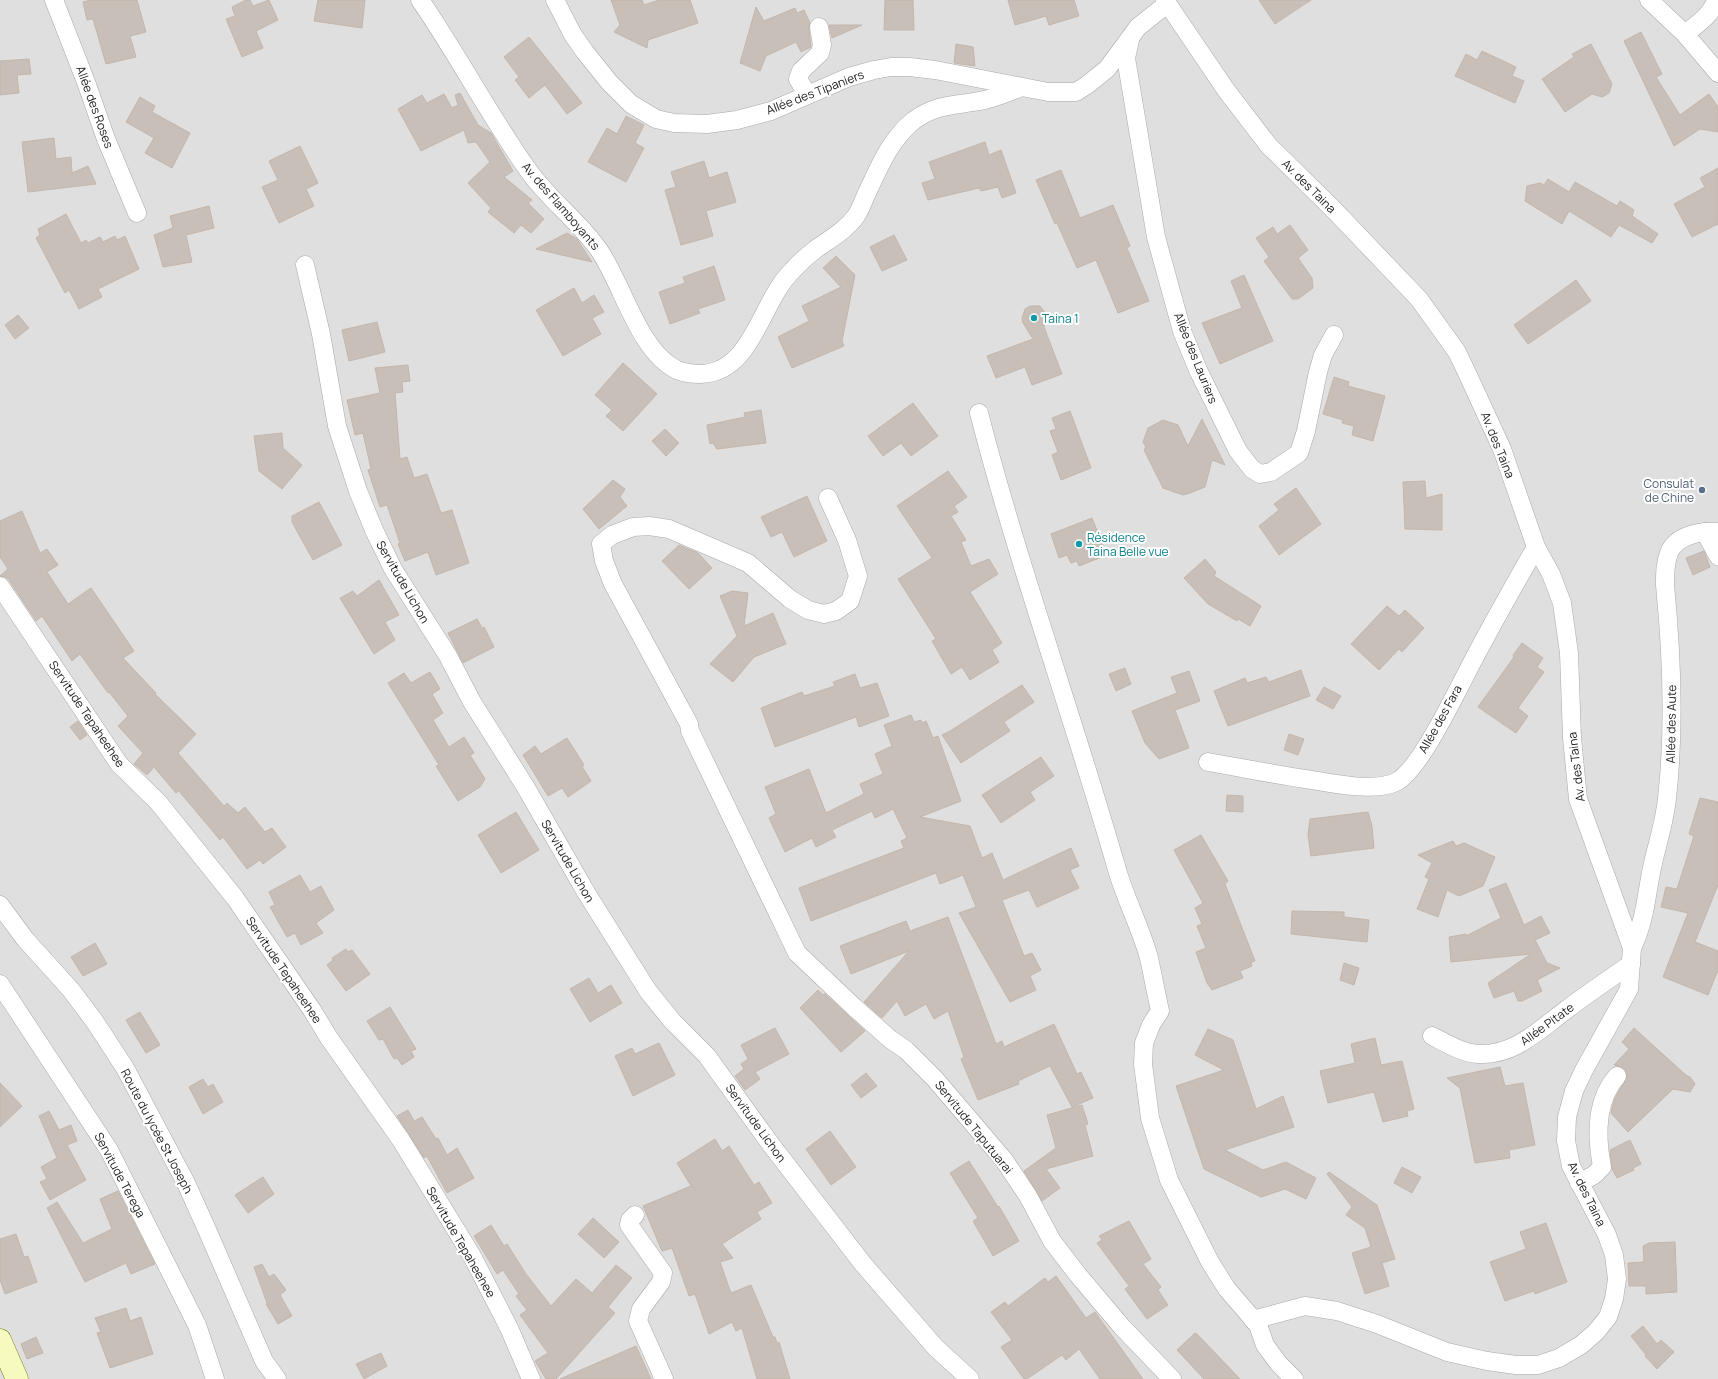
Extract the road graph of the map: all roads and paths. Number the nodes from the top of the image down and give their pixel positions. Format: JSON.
{"nodes":[{"id":1,"x":54,"y":0,"type":"edge"},
{"id":2,"x":420,"y":0,"type":"edge"},
{"id":3,"x":555,"y":0,"type":"edge"},
{"id":4,"x":1649,"y":0,"type":"edge"},
{"id":5,"x":1716,"y":0,"type":"edge"},
{"id":6,"x":1166,"y":2,"type":"edge"},
{"id":7,"x":819,"y":27,"type":"dead end"},
{"id":8,"x":1685,"y":34,"type":"junction"},
{"id":9,"x":1130,"y":40,"type":"junction"},
{"id":10,"x":1718,"y":73,"type":"edge"},
{"id":11,"x":1019,"y":88,"type":"junction"},
{"id":12,"x":807,"y":94,"type":"junction"},
{"id":13,"x":137,"y":213,"type":"dead end"},
{"id":14,"x":305,"y":265,"type":"dead end"},
{"id":15,"x":1334,"y":334,"type":"dead end"},
{"id":16,"x":979,"y":413,"type":"dead end"},
{"id":17,"x":828,"y":498,"type":"dead end"},
{"id":18,"x":1712,"y":532,"type":"edge"},
{"id":19,"x":1536,"y":547,"type":"junction"},
{"id":20,"x":1718,"y":556,"type":"edge"},
{"id":21,"x":0,"y":586,"type":"edge"},
{"id":22,"x":1208,"y":762,"type":"dead end"},
{"id":23,"x":0,"y":905,"type":"edge"},
{"id":24,"x":1631,"y":956,"type":"junction"},
{"id":25,"x":0,"y":984,"type":"edge"},
{"id":26,"x":1432,"y":1036,"type":"dead end"},
{"id":27,"x":1617,"y":1076,"type":"dead end"},
{"id":28,"x":1579,"y":1183,"type":"junction"},
{"id":29,"x":817,"y":1185,"type":"dead end"},
{"id":30,"x":820,"y":1208,"type":"junction"},
{"id":31,"x":635,"y":1215,"type":"dead end"},
{"id":32,"x":1253,"y":1320,"type":"junction"},
{"id":33,"x":0,"y":1340,"type":"edge"},
{"id":34,"x":17,"y":1379,"type":"edge"},
{"id":35,"x":215,"y":1379,"type":"edge"},
{"id":36,"x":277,"y":1379,"type":"edge"},
{"id":37,"x":531,"y":1379,"type":"edge"},
{"id":38,"x":664,"y":1379,"type":"edge"},
{"id":39,"x":970,"y":1379,"type":"edge"},
{"id":40,"x":1172,"y":1379,"type":"edge"},
{"id":41,"x":1294,"y":1379,"type":"edge"}],
"edges":[{"from":1,"to":13,"type":"street","name":"Allée des Roses"},
{"from":2,"to":11,"type":"street","name":"Av. des Flamboyants"},
{"from":3,"to":12,"type":"street","name":"Allée des Tipaniers"},
{"from":4,"to":8,"type":"street"},
{"from":5,"to":8,"type":"street"},
{"from":6,"to":9,"type":"street","name":"Allée des Tipaniers"},
{"from":6,"to":19,"type":"street","name":"Av. des Taina"},
{"from":7,"to":12,"type":"street"},
{"from":8,"to":10,"type":"street"},
{"from":9,"to":11,"type":"street","name":"Allée des Tipaniers"},
{"from":9,"to":15,"type":"street","name":"Allée des Lauriers"},
{"from":11,"to":12,"type":"street","name":"Allée des Tipaniers"},
{"from":14,"to":30,"type":"street","name":"Servitude Lichon"},
{"from":16,"to":32,"type":"street"},
{"from":17,"to":40,"type":"street","name":"Servitude Taputuarai"},
{"from":18,"to":20,"type":"street"},
{"from":18,"to":24,"type":"street","name":"Allée des Aute"},
{"from":19,"to":22,"type":"street","name":"Allée des Fara"},
{"from":19,"to":24,"type":"street","name":"Av. des Taina"},
{"from":21,"to":37,"type":"street","name":"Servitude Tepaheehee"},
{"from":23,"to":36,"type":"street","name":"Route du lycée St Joseph"},
{"from":24,"to":26,"type":"street","name":"Allée Pitate"},
{"from":24,"to":28,"type":"street","name":"Av. des Taina"},
{"from":25,"to":35,"type":"street","name":"Servitude Terega"},
{"from":27,"to":28,"type":"street"},
{"from":28,"to":32,"type":"street","name":"Av. des Taina"},
{"from":29,"to":30,"type":"street"},
{"from":30,"to":39,"type":"street","name":"Servitude Lichon"},
{"from":31,"to":38,"type":"street"},
{"from":32,"to":41,"type":"street"},
{"from":33,"to":34,"type":"street"}]}
